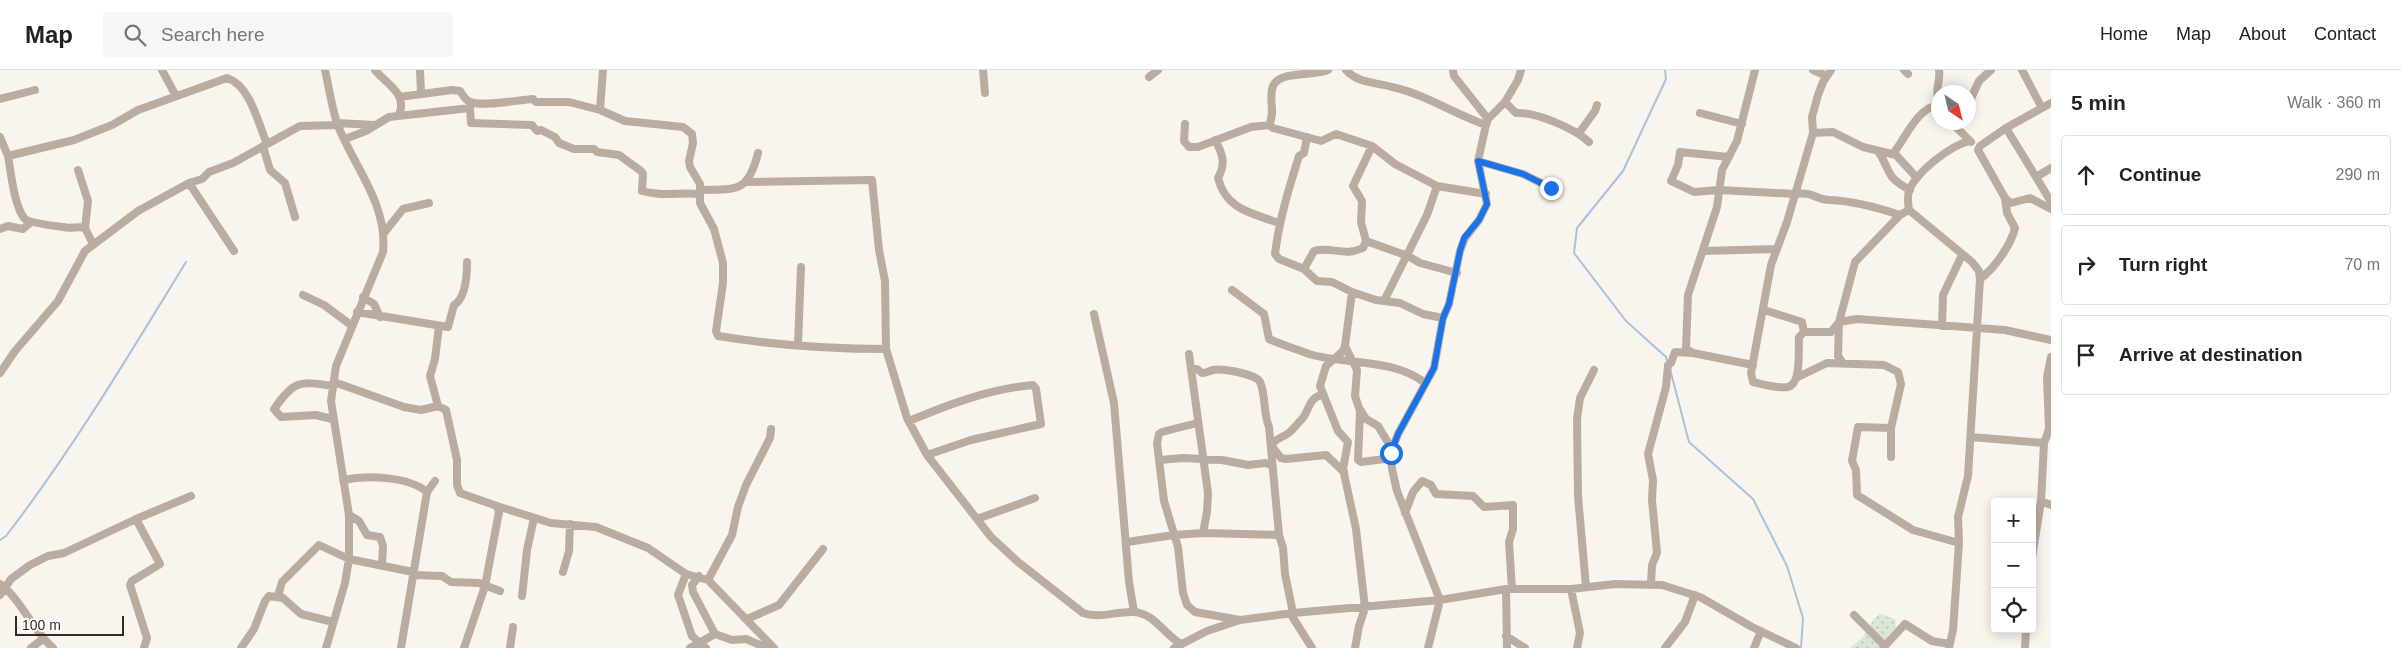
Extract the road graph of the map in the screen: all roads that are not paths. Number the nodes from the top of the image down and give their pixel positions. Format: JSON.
{"nodes":[{"id":1,"x":162,"y":70,"type":"edge"},
{"id":2,"x":325,"y":70,"type":"edge"},
{"id":3,"x":375,"y":70,"type":"edge"},
{"id":4,"x":420,"y":70,"type":"edge"},
{"id":5,"x":603,"y":70,"type":"edge"},
{"id":6,"x":983,"y":70,"type":"edge"},
{"id":7,"x":1158,"y":70,"type":"edge"},
{"id":8,"x":1328,"y":70,"type":"edge"},
{"id":9,"x":1346,"y":70,"type":"edge"},
{"id":10,"x":1453,"y":70,"type":"edge"},
{"id":11,"x":1520,"y":70,"type":"edge"},
{"id":12,"x":1755,"y":70,"type":"edge"},
{"id":13,"x":1813,"y":70,"type":"edge"},
{"id":14,"x":1831,"y":70,"type":"edge"},
{"id":15,"x":1938,"y":70,"type":"edge"},
{"id":16,"x":1991,"y":70,"type":"edge"},
{"id":17,"x":2022,"y":70,"type":"edge"},
{"id":18,"x":1822,"y":75,"type":"edge"},
{"id":19,"x":1149,"y":77,"type":"dead end"},
{"id":20,"x":1939,"y":85,"type":"edge"},
{"id":21,"x":1976,"y":85,"type":"edge"},
{"id":22,"x":35,"y":90,"type":"dead end"},
{"id":23,"x":985,"y":93,"type":"dead end"},
{"id":24,"x":421,"y":94,"type":"junction"},
{"id":25,"x":176,"y":96,"type":"junction"},
{"id":26,"x":399,"y":96,"type":"junction"},
{"id":27,"x":0,"y":98,"type":"edge"},
{"id":28,"x":1505,"y":102,"type":"junction"},
{"id":29,"x":2051,"y":103,"type":"edge"},
{"id":30,"x":1597,"y":104,"type":"dead end"},
{"id":31,"x":1931,"y":107,"type":"edge"},
{"id":32,"x":2042,"y":108,"type":"junction"},
{"id":33,"x":600,"y":110,"type":"junction"},
{"id":34,"x":1700,"y":113,"type":"dead end"},
{"id":35,"x":399,"y":115,"type":"junction"},
{"id":36,"x":1487,"y":122,"type":"junction"},
{"id":37,"x":338,"y":124,"type":"junction"},
{"id":38,"x":1185,"y":124,"type":"dead end"},
{"id":39,"x":1742,"y":124,"type":"junction"},
{"id":40,"x":378,"y":125,"type":"junction"},
{"id":41,"x":1269,"y":125,"type":"junction"},
{"id":42,"x":2006,"y":128,"type":"junction"},
{"id":43,"x":1958,"y":131,"type":"edge"},
{"id":44,"x":1813,"y":132,"type":"junction"},
{"id":45,"x":1579,"y":133,"type":"junction"},
{"id":46,"x":0,"y":137,"type":"edge"},
{"id":47,"x":1308,"y":137,"type":"junction"},
{"id":48,"x":345,"y":139,"type":"junction"},
{"id":49,"x":1215,"y":140,"type":"junction"},
{"id":50,"x":1589,"y":142,"type":"dead end"},
{"id":51,"x":1969,"y":142,"type":"junction"},
{"id":52,"x":265,"y":145,"type":"junction"},
{"id":53,"x":1372,"y":146,"type":"junction"},
{"id":54,"x":1980,"y":146,"type":"junction"},
{"id":55,"x":1878,"y":151,"type":"junction"},
{"id":56,"x":758,"y":153,"type":"dead end"},
{"id":57,"x":1896,"y":155,"type":"junction"},
{"id":58,"x":8,"y":156,"type":"junction"},
{"id":59,"x":1729,"y":157,"type":"junction"},
{"id":60,"x":1478,"y":161,"type":"junction"},
{"id":61,"x":2051,"y":168,"type":"edge"},
{"id":62,"x":78,"y":170,"type":"dead end"},
{"id":63,"x":2036,"y":177,"type":"junction"},
{"id":64,"x":1918,"y":178,"type":"junction"},
{"id":65,"x":745,"y":182,"type":"junction"},
{"id":66,"x":190,"y":183,"type":"junction"},
{"id":67,"x":1437,"y":186,"type":"junction"},
{"id":68,"x":1551,"y":188,"type":"dead end"},
{"id":69,"x":1719,"y":190,"type":"junction"},
{"id":70,"x":1910,"y":190,"type":"junction"},
{"id":71,"x":700,"y":192,"type":"junction"},
{"id":72,"x":1486,"y":194,"type":"junction"},
{"id":73,"x":1795,"y":194,"type":"junction"},
{"id":74,"x":2005,"y":198,"type":"junction"},
{"id":75,"x":2051,"y":202,"type":"edge"},
{"id":76,"x":430,"y":203,"type":"dead end"},
{"id":77,"x":2051,"y":209,"type":"edge"},
{"id":78,"x":1909,"y":210,"type":"junction"},
{"id":79,"x":1900,"y":215,"type":"junction"},
{"id":80,"x":295,"y":217,"type":"dead end"},
{"id":81,"x":31,"y":222,"type":"junction"},
{"id":82,"x":1279,"y":223,"type":"junction"},
{"id":83,"x":85,"y":228,"type":"junction"},
{"id":84,"x":0,"y":230,"type":"edge"},
{"id":85,"x":384,"y":233,"type":"junction"},
{"id":86,"x":1366,"y":241,"type":"junction"},
{"id":87,"x":93,"y":244,"type":"junction"},
{"id":88,"x":1776,"y":250,"type":"junction"},
{"id":89,"x":234,"y":251,"type":"dead end"},
{"id":90,"x":1703,"y":251,"type":"junction"},
{"id":91,"x":1962,"y":255,"type":"junction"},
{"id":92,"x":1408,"y":256,"type":"junction"},
{"id":93,"x":467,"y":262,"type":"dead end"},
{"id":94,"x":801,"y":267,"type":"dead end"},
{"id":95,"x":1304,"y":269,"type":"junction"},
{"id":96,"x":1456,"y":274,"type":"junction"},
{"id":97,"x":1980,"y":279,"type":"junction"},
{"id":98,"x":1232,"y":290,"type":"dead end"},
{"id":99,"x":1352,"y":292,"type":"junction"},
{"id":100,"x":303,"y":295,"type":"dead end"},
{"id":101,"x":363,"y":297,"type":"junction"},
{"id":102,"x":1384,"y":301,"type":"junction"},
{"id":103,"x":1764,"y":310,"type":"junction"},
{"id":104,"x":357,"y":312,"type":"junction"},
{"id":105,"x":1094,"y":314,"type":"dead end"},
{"id":106,"x":380,"y":317,"type":"junction"},
{"id":107,"x":1443,"y":318,"type":"junction"},
{"id":108,"x":1839,"y":322,"type":"junction"},
{"id":109,"x":351,"y":325,"type":"junction"},
{"id":110,"x":439,"y":326,"type":"junction"},
{"id":111,"x":1942,"y":326,"type":"junction"},
{"id":112,"x":1979,"y":328,"type":"junction"},
{"id":113,"x":1804,"y":332,"type":"junction"},
{"id":114,"x":2051,"y":340,"type":"edge"},
{"id":115,"x":798,"y":345,"type":"junction"},
{"id":116,"x":1345,"y":346,"type":"junction"},
{"id":117,"x":886,"y":349,"type":"junction"},
{"id":118,"x":1693,"y":353,"type":"junction"},
{"id":119,"x":1189,"y":354,"type":"dead end"},
{"id":120,"x":2051,"y":356,"type":"edge"},
{"id":121,"x":1333,"y":358,"type":"junction"},
{"id":122,"x":1352,"y":360,"type":"junction"},
{"id":123,"x":1843,"y":363,"type":"junction"},
{"id":124,"x":1753,"y":365,"type":"junction"},
{"id":125,"x":1191,"y":369,"type":"junction"},
{"id":126,"x":1594,"y":370,"type":"dead end"},
{"id":127,"x":0,"y":373,"type":"edge"},
{"id":128,"x":1798,"y":376,"type":"junction"},
{"id":129,"x":1425,"y":383,"type":"junction"},
{"id":130,"x":334,"y":384,"type":"junction"},
{"id":131,"x":1322,"y":395,"type":"junction"},
{"id":132,"x":438,"y":406,"type":"junction"},
{"id":133,"x":1360,"y":411,"type":"junction"},
{"id":134,"x":332,"y":419,"type":"junction"},
{"id":135,"x":909,"y":421,"type":"junction"},
{"id":136,"x":1197,"y":423,"type":"junction"},
{"id":137,"x":1359,"y":428,"type":"junction"},
{"id":138,"x":1891,"y":428,"type":"junction"},
{"id":139,"x":771,"y":429,"type":"dead end"},
{"id":140,"x":2050,"y":430,"type":"edge"},
{"id":141,"x":1971,"y":437,"type":"junction"},
{"id":142,"x":2044,"y":443,"type":"junction"},
{"id":143,"x":1271,"y":445,"type":"junction"},
{"id":144,"x":1348,"y":446,"type":"junction"},
{"id":145,"x":1391,"y":451,"type":"junction"},
{"id":146,"x":926,"y":455,"type":"junction"},
{"id":147,"x":1891,"y":457,"type":"dead end"},
{"id":148,"x":1203,"y":459,"type":"junction"},
{"id":149,"x":1160,"y":460,"type":"junction"},
{"id":150,"x":1272,"y":466,"type":"junction"},
{"id":151,"x":1344,"y":472,"type":"junction"},
{"id":152,"x":343,"y":480,"type":"junction"},
{"id":153,"x":435,"y":481,"type":"dead end"},
{"id":154,"x":427,"y":492,"type":"junction"},
{"id":155,"x":191,"y":496,"type":"dead end"},
{"id":156,"x":1035,"y":498,"type":"dead end"},
{"id":157,"x":2041,"y":501,"type":"junction"},
{"id":158,"x":2051,"y":505,"type":"edge"},
{"id":159,"x":497,"y":506,"type":"junction"},
{"id":160,"x":1405,"y":512,"type":"junction"},
{"id":161,"x":348,"y":515,"type":"junction"},
{"id":162,"x":136,"y":518,"type":"junction"},
{"id":163,"x":534,"y":518,"type":"junction"},
{"id":164,"x":977,"y":519,"type":"junction"},
{"id":165,"x":570,"y":524,"type":"junction"},
{"id":166,"x":1203,"y":533,"type":"junction"},
{"id":167,"x":1174,"y":535,"type":"junction"},
{"id":168,"x":1279,"y":535,"type":"junction"},
{"id":169,"x":1126,"y":542,"type":"junction"},
{"id":170,"x":1959,"y":543,"type":"junction"},
{"id":171,"x":2034,"y":543,"type":"edge"},
{"id":172,"x":823,"y":549,"type":"dead end"},
{"id":173,"x":349,"y":559,"type":"junction"},
{"id":174,"x":382,"y":566,"type":"junction"},
{"id":175,"x":563,"y":572,"type":"dead end"},
{"id":176,"x":413,"y":573,"type":"junction"},
{"id":177,"x":686,"y":574,"type":"junction"},
{"id":178,"x":699,"y":576,"type":"junction"},
{"id":179,"x":708,"y":580,"type":"junction"},
{"id":180,"x":1651,"y":584,"type":"junction"},
{"id":181,"x":484,"y":586,"type":"junction"},
{"id":182,"x":1586,"y":587,"type":"junction"},
{"id":183,"x":2,"y":589,"type":"edge"},
{"id":184,"x":1509,"y":589,"type":"junction"},
{"id":185,"x":1570,"y":589,"type":"junction"},
{"id":186,"x":500,"y":591,"type":"dead end"},
{"id":187,"x":693,"y":592,"type":"junction"},
{"id":188,"x":1695,"y":595,"type":"junction"},
{"id":189,"x":278,"y":596,"type":"junction"},
{"id":190,"x":522,"y":596,"type":"dead end"},
{"id":191,"x":1440,"y":600,"type":"junction"},
{"id":192,"x":681,"y":603,"type":"junction"},
{"id":193,"x":1365,"y":608,"type":"junction"},
{"id":194,"x":1134,"y":612,"type":"junction"},
{"id":195,"x":1291,"y":613,"type":"junction"},
{"id":196,"x":1854,"y":615,"type":"dead end"},
{"id":197,"x":747,"y":619,"type":"junction"},
{"id":198,"x":1240,"y":620,"type":"junction"},
{"id":199,"x":333,"y":622,"type":"junction"},
{"id":200,"x":513,"y":627,"type":"dead end"},
{"id":201,"x":1761,"y":632,"type":"junction"},
{"id":202,"x":2026,"y":633,"type":"edge"},
{"id":203,"x":714,"y":634,"type":"junction"},
{"id":204,"x":1506,"y":636,"type":"junction"},
{"id":205,"x":43,"y":639,"type":"junction"},
{"id":206,"x":696,"y":646,"type":"edge"},
{"id":207,"x":1178,"y":646,"type":"edge"},
{"id":208,"x":1949,"y":646,"type":"edge"},
{"id":209,"x":1884,"y":647,"type":"edge"},
{"id":210,"x":31,"y":648,"type":"edge"},
{"id":211,"x":52,"y":648,"type":"edge"},
{"id":212,"x":144,"y":648,"type":"edge"},
{"id":213,"x":241,"y":648,"type":"edge"},
{"id":214,"x":326,"y":648,"type":"edge"},
{"id":215,"x":401,"y":648,"type":"edge"},
{"id":216,"x":464,"y":648,"type":"edge"},
{"id":217,"x":510,"y":648,"type":"edge"},
{"id":218,"x":706,"y":648,"type":"edge"},
{"id":219,"x":767,"y":648,"type":"edge"},
{"id":220,"x":774,"y":648,"type":"edge"},
{"id":221,"x":1312,"y":648,"type":"edge"},
{"id":222,"x":1355,"y":648,"type":"edge"},
{"id":223,"x":1428,"y":648,"type":"edge"},
{"id":224,"x":1507,"y":648,"type":"edge"},
{"id":225,"x":1525,"y":648,"type":"edge"},
{"id":226,"x":1577,"y":648,"type":"edge"},
{"id":227,"x":1665,"y":648,"type":"edge"},
{"id":228,"x":1754,"y":648,"type":"edge"},
{"id":229,"x":1796,"y":648,"type":"edge"},
{"id":230,"x":2025,"y":648,"type":"edge"}],
"edges":[{"from":1,"to":25,"type":"street"},
{"from":2,"to":37,"type":"street"},
{"from":3,"to":26,"type":"street"},
{"from":4,"to":24,"type":"street"},
{"from":5,"to":33,"type":"street"},
{"from":6,"to":23,"type":"street"},
{"from":7,"to":19,"type":"street"},
{"from":8,"to":41,"type":"street"},
{"from":9,"to":36,"type":"street"},
{"from":10,"to":36,"type":"street"},
{"from":11,"to":28,"type":"street"},
{"from":12,"to":39,"type":"street"},
{"from":13,"to":18,"type":"street"},
{"from":14,"to":18,"type":"street"},
{"from":15,"to":20,"type":"street"},
{"from":16,"to":21,"type":"street"},
{"from":17,"to":32,"type":"street"},
{"from":18,"to":44,"type":"street"},
{"from":22,"to":27,"type":"street"},
{"from":24,"to":26,"type":"street"},
{"from":24,"to":33,"type":"street"},
{"from":25,"to":52,"type":"street"},
{"from":25,"to":58,"type":"street"},
{"from":26,"to":35,"type":"street"},
{"from":28,"to":36,"type":"street"},
{"from":28,"to":45,"type":"street"},
{"from":29,"to":32,"type":"street"},
{"from":30,"to":45,"type":"street"},
{"from":31,"to":57,"type":"street"},
{"from":32,"to":42,"type":"street"},
{"from":33,"to":71,"type":"street"},
{"from":34,"to":39,"type":"street"},
{"from":35,"to":40,"type":"street"},
{"from":35,"to":71,"type":"street"},
{"from":36,"to":60,"type":"street"},
{"from":37,"to":40,"type":"street"},
{"from":37,"to":48,"type":"street"},
{"from":37,"to":52,"type":"street"},
{"from":38,"to":49,"type":"street"},
{"from":39,"to":59,"type":"street"},
{"from":40,"to":48,"type":"street"},
{"from":41,"to":47,"type":"street"},
{"from":41,"to":49,"type":"street"},
{"from":42,"to":54,"type":"street"},
{"from":42,"to":63,"type":"street"},
{"from":43,"to":51,"type":"street"},
{"from":44,"to":55,"type":"street"},
{"from":44,"to":73,"type":"street"},
{"from":45,"to":50,"type":"street"},
{"from":46,"to":58,"type":"street"},
{"from":47,"to":53,"type":"street"},
{"from":47,"to":82,"type":"street"},
{"from":48,"to":85,"type":"street"},
{"from":49,"to":82,"type":"street"},
{"from":51,"to":54,"type":"street"},
{"from":51,"to":64,"type":"street"},
{"from":52,"to":66,"type":"street"},
{"from":52,"to":80,"type":"street"},
{"from":53,"to":67,"type":"street"},
{"from":53,"to":86,"type":"street"},
{"from":54,"to":74,"type":"street"},
{"from":55,"to":57,"type":"street"},
{"from":55,"to":70,"type":"street"},
{"from":56,"to":65,"type":"street"},
{"from":57,"to":64,"type":"street"},
{"from":58,"to":81,"type":"street"},
{"from":59,"to":69,"type":"street"},
{"from":59,"to":69,"type":"street"},
{"from":60,"to":68,"type":"street"},
{"from":60,"to":72,"type":"street"},
{"from":61,"to":63,"type":"street"},
{"from":62,"to":83,"type":"street"},
{"from":63,"to":75,"type":"street"},
{"from":64,"to":70,"type":"street"},
{"from":65,"to":71,"type":"street"},
{"from":65,"to":117,"type":"street"},
{"from":66,"to":87,"type":"street"},
{"from":66,"to":89,"type":"street"},
{"from":67,"to":72,"type":"street"},
{"from":67,"to":92,"type":"street"},
{"from":69,"to":73,"type":"street"},
{"from":69,"to":90,"type":"street"},
{"from":70,"to":78,"type":"street"},
{"from":71,"to":115,"type":"street"},
{"from":72,"to":96,"type":"street"},
{"from":73,"to":79,"type":"street"},
{"from":73,"to":88,"type":"street"},
{"from":74,"to":77,"type":"street"},
{"from":74,"to":97,"type":"street"},
{"from":76,"to":85,"type":"street"},
{"from":78,"to":79,"type":"street"},
{"from":78,"to":91,"type":"street"},
{"from":79,"to":108,"type":"street"},
{"from":81,"to":83,"type":"street"},
{"from":81,"to":84,"type":"street"},
{"from":82,"to":95,"type":"street"},
{"from":83,"to":87,"type":"street"},
{"from":85,"to":101,"type":"street"},
{"from":86,"to":92,"type":"street"},
{"from":86,"to":95,"type":"street"},
{"from":87,"to":127,"type":"street"},
{"from":88,"to":90,"type":"street"},
{"from":88,"to":103,"type":"street"},
{"from":90,"to":118,"type":"street"},
{"from":91,"to":97,"type":"street"},
{"from":91,"to":111,"type":"street"},
{"from":92,"to":96,"type":"street"},
{"from":92,"to":102,"type":"street"},
{"from":93,"to":110,"type":"street"},
{"from":94,"to":115,"type":"street"},
{"from":95,"to":99,"type":"street"},
{"from":96,"to":107,"type":"street"},
{"from":97,"to":112,"type":"street"},
{"from":98,"to":121,"type":"street"},
{"from":99,"to":102,"type":"street"},
{"from":99,"to":116,"type":"street"},
{"from":100,"to":109,"type":"street"},
{"from":101,"to":104,"type":"street"},
{"from":101,"to":106,"type":"street"},
{"from":102,"to":107,"type":"street"},
{"from":103,"to":113,"type":"street"},
{"from":103,"to":124,"type":"street"},
{"from":104,"to":106,"type":"street"},
{"from":104,"to":109,"type":"street"},
{"from":105,"to":169,"type":"street"},
{"from":106,"to":110,"type":"street"},
{"from":107,"to":129,"type":"street"},
{"from":108,"to":111,"type":"street"},
{"from":108,"to":113,"type":"street"},
{"from":108,"to":123,"type":"street"},
{"from":109,"to":130,"type":"street"},
{"from":110,"to":132,"type":"street"},
{"from":111,"to":112,"type":"street"},
{"from":112,"to":114,"type":"street"},
{"from":112,"to":141,"type":"street"},
{"from":113,"to":128,"type":"street"},
{"from":115,"to":117,"type":"street"},
{"from":116,"to":121,"type":"street"},
{"from":116,"to":122,"type":"street"},
{"from":117,"to":135,"type":"street"},
{"from":118,"to":124,"type":"street"},
{"from":118,"to":180,"type":"street"},
{"from":119,"to":125,"type":"street"},
{"from":120,"to":140,"type":"street"},
{"from":121,"to":122,"type":"street"},
{"from":121,"to":131,"type":"street"},
{"from":122,"to":129,"type":"street"},
{"from":122,"to":133,"type":"street"},
{"from":123,"to":128,"type":"street"},
{"from":123,"to":138,"type":"street"},
{"from":124,"to":128,"type":"street"},
{"from":125,"to":136,"type":"street"},
{"from":125,"to":143,"type":"street"},
{"from":126,"to":182,"type":"street"},
{"from":129,"to":145,"type":"street"},
{"from":130,"to":132,"type":"street"},
{"from":130,"to":134,"type":"street"},
{"from":130,"to":134,"type":"street"},
{"from":131,"to":143,"type":"street"},
{"from":131,"to":144,"type":"street"},
{"from":132,"to":159,"type":"street"},
{"from":133,"to":137,"type":"street"},
{"from":133,"to":145,"type":"street"},
{"from":134,"to":152,"type":"street"},
{"from":135,"to":146,"type":"street"},
{"from":135,"to":146,"type":"street"},
{"from":136,"to":148,"type":"street"},
{"from":136,"to":149,"type":"street"},
{"from":137,"to":144,"type":"street"},
{"from":137,"to":145,"type":"street"},
{"from":138,"to":147,"type":"street"},
{"from":138,"to":170,"type":"street"},
{"from":139,"to":179,"type":"street"},
{"from":140,"to":142,"type":"street"},
{"from":141,"to":142,"type":"street"},
{"from":141,"to":170,"type":"street"},
{"from":142,"to":157,"type":"street"},
{"from":143,"to":150,"type":"street"},
{"from":143,"to":151,"type":"street"},
{"from":144,"to":151,"type":"street"},
{"from":145,"to":160,"type":"street"},
{"from":146,"to":164,"type":"street"},
{"from":148,"to":149,"type":"street"},
{"from":148,"to":150,"type":"street"},
{"from":148,"to":166,"type":"street"},
{"from":149,"to":167,"type":"street"},
{"from":150,"to":168,"type":"street"},
{"from":151,"to":193,"type":"street"},
{"from":152,"to":154,"type":"street"},
{"from":152,"to":161,"type":"street"},
{"from":153,"to":154,"type":"street"},
{"from":154,"to":176,"type":"street"},
{"from":155,"to":162,"type":"street"},
{"from":156,"to":164,"type":"street"},
{"from":157,"to":158,"type":"street"},
{"from":157,"to":171,"type":"street"},
{"from":159,"to":163,"type":"street"},
{"from":159,"to":181,"type":"street"},
{"from":160,"to":184,"type":"street"},
{"from":160,"to":191,"type":"street"},
{"from":161,"to":173,"type":"street"},
{"from":161,"to":174,"type":"street"},
{"from":162,"to":183,"type":"street"},
{"from":162,"to":212,"type":"street"},
{"from":163,"to":165,"type":"street"},
{"from":163,"to":190,"type":"street"},
{"from":164,"to":194,"type":"street"},
{"from":165,"to":175,"type":"street"},
{"from":165,"to":177,"type":"street"},
{"from":166,"to":167,"type":"street"},
{"from":166,"to":168,"type":"street"},
{"from":167,"to":169,"type":"street"},
{"from":167,"to":198,"type":"street"},
{"from":168,"to":195,"type":"street"},
{"from":169,"to":194,"type":"street"},
{"from":170,"to":208,"type":"street"},
{"from":172,"to":197,"type":"street"},
{"from":173,"to":174,"type":"street"},
{"from":173,"to":189,"type":"street"},
{"from":173,"to":199,"type":"street"},
{"from":174,"to":176,"type":"street"},
{"from":176,"to":181,"type":"street"},
{"from":176,"to":215,"type":"street"},
{"from":177,"to":178,"type":"street"},
{"from":177,"to":192,"type":"street"},
{"from":178,"to":179,"type":"street"},
{"from":178,"to":187,"type":"street"},
{"from":179,"to":197,"type":"street"},
{"from":180,"to":182,"type":"street"},
{"from":180,"to":188,"type":"street"},
{"from":181,"to":186,"type":"street"},
{"from":181,"to":216,"type":"street"},
{"from":182,"to":185,"type":"street"},
{"from":183,"to":205,"type":"street"},
{"from":184,"to":185,"type":"street"},
{"from":184,"to":191,"type":"street"},
{"from":184,"to":204,"type":"street"},
{"from":185,"to":226,"type":"street"},
{"from":187,"to":192,"type":"street"},
{"from":187,"to":203,"type":"street"},
{"from":188,"to":201,"type":"street"},
{"from":188,"to":227,"type":"street"},
{"from":189,"to":199,"type":"street"},
{"from":189,"to":213,"type":"street"},
{"from":191,"to":193,"type":"street"},
{"from":191,"to":223,"type":"street"},
{"from":192,"to":206,"type":"street"},
{"from":193,"to":195,"type":"street"},
{"from":193,"to":222,"type":"street"},
{"from":194,"to":207,"type":"street"},
{"from":195,"to":198,"type":"street"},
{"from":195,"to":221,"type":"street"},
{"from":196,"to":209,"type":"street"},
{"from":197,"to":220,"type":"street"},
{"from":198,"to":207,"type":"street"},
{"from":199,"to":214,"type":"street"},
{"from":200,"to":217,"type":"street"},
{"from":201,"to":228,"type":"street"},
{"from":201,"to":229,"type":"street"},
{"from":202,"to":230,"type":"street"},
{"from":203,"to":206,"type":"street"},
{"from":203,"to":219,"type":"street"},
{"from":204,"to":224,"type":"street"},
{"from":204,"to":225,"type":"street"},
{"from":205,"to":210,"type":"street"},
{"from":205,"to":211,"type":"street"},
{"from":206,"to":218,"type":"street"},
{"from":208,"to":209,"type":"street"}]}
